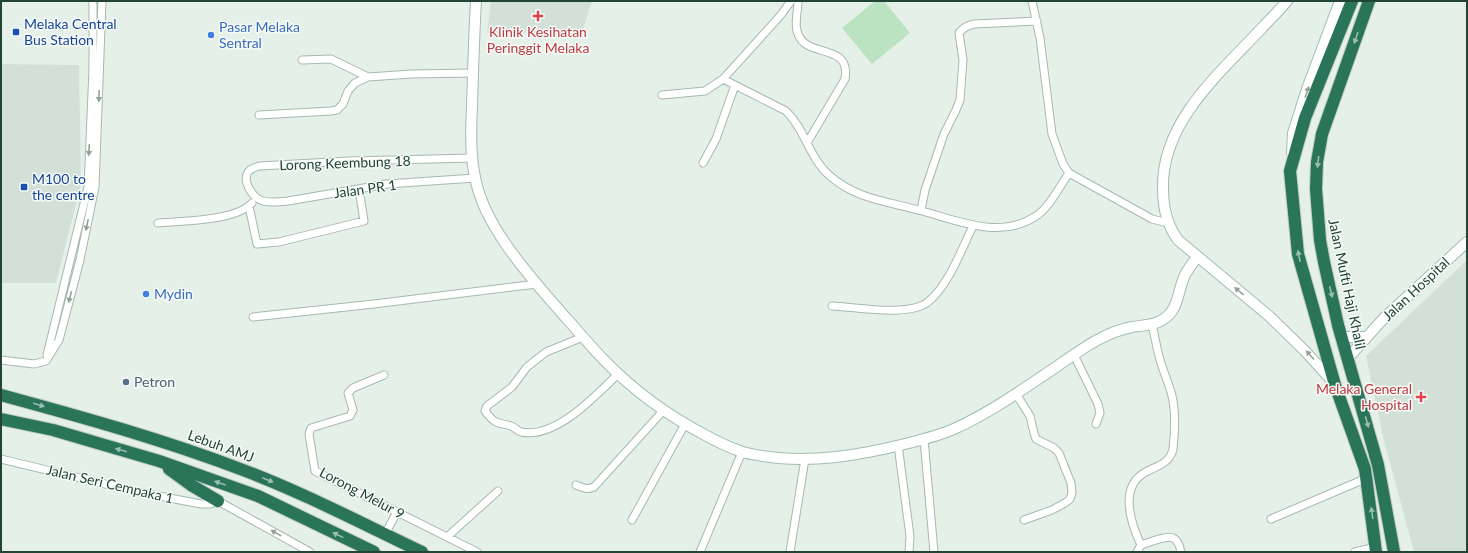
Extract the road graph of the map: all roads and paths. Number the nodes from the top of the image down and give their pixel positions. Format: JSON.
{"nodes":[{"id":1,"x":92,"y":1,"type":"edge"},
{"id":2,"x":102,"y":1,"type":"edge"},
{"id":3,"x":476,"y":1,"type":"edge"},
{"id":4,"x":791,"y":1,"type":"edge"},
{"id":5,"x":798,"y":1,"type":"edge"},
{"id":6,"x":1032,"y":1,"type":"edge"},
{"id":7,"x":1287,"y":1,"type":"edge"},
{"id":8,"x":1340,"y":1,"type":"edge"},
{"id":9,"x":1352,"y":1,"type":"edge"},
{"id":10,"x":1369,"y":1,"type":"edge"},
{"id":11,"x":1037,"y":21,"type":"junction"},
{"id":12,"x":302,"y":60,"type":"dead end"},
{"id":13,"x":473,"y":73,"type":"junction"},
{"id":14,"x":368,"y":77,"type":"junction"},
{"id":15,"x":723,"y":79,"type":"junction"},
{"id":16,"x":735,"y":86,"type":"junction"},
{"id":17,"x":662,"y":95,"type":"dead end"},
{"id":18,"x":259,"y":115,"type":"dead end"},
{"id":19,"x":807,"y":143,"type":"junction"},
{"id":20,"x":473,"y":158,"type":"junction"},
{"id":21,"x":703,"y":163,"type":"dead end"},
{"id":22,"x":1290,"y":171,"type":"junction"},
{"id":23,"x":1069,"y":173,"type":"junction"},
{"id":24,"x":475,"y":178,"type":"junction"},
{"id":25,"x":359,"y":189,"type":"junction"},
{"id":26,"x":256,"y":198,"type":"junction"},
{"id":27,"x":249,"y":206,"type":"junction"},
{"id":28,"x":921,"y":210,"type":"junction"},
{"id":29,"x":158,"y":223,"type":"dead end"},
{"id":30,"x":1168,"y":223,"type":"junction"},
{"id":31,"x":973,"y":226,"type":"junction"},
{"id":32,"x":1467,"y":242,"type":"edge"},
{"id":33,"x":1197,"y":257,"type":"junction"},
{"id":34,"x":537,"y":284,"type":"junction"},
{"id":35,"x":832,"y":306,"type":"dead end"},
{"id":36,"x":253,"y":317,"type":"dead end"},
{"id":37,"x":1152,"y":324,"type":"junction"},
{"id":38,"x":583,"y":337,"type":"junction"},
{"id":39,"x":1342,"y":337,"type":"junction"},
{"id":40,"x":1366,"y":337,"type":"junction"},
{"id":41,"x":1074,"y":355,"type":"junction"},
{"id":42,"x":1348,"y":358,"type":"junction"},
{"id":43,"x":1,"y":360,"type":"edge"},
{"id":44,"x":46,"y":361,"type":"junction"},
{"id":45,"x":618,"y":374,"type":"junction"},
{"id":46,"x":384,"y":376,"type":"dead end"},
{"id":47,"x":1335,"y":385,"type":"junction"},
{"id":48,"x":1016,"y":394,"type":"junction"},
{"id":49,"x":1,"y":395,"type":"edge"},
{"id":50,"x":663,"y":410,"type":"junction"},
{"id":51,"x":1,"y":419,"type":"edge"},
{"id":52,"x":686,"y":424,"type":"junction"},
{"id":53,"x":1096,"y":424,"type":"dead end"},
{"id":54,"x":924,"y":439,"type":"junction"},
{"id":55,"x":898,"y":445,"type":"junction"},
{"id":56,"x":742,"y":452,"type":"junction"},
{"id":57,"x":1,"y":459,"type":"edge"},
{"id":58,"x":806,"y":459,"type":"junction"},
{"id":59,"x":158,"y":461,"type":"junction"},
{"id":60,"x":1367,"y":478,"type":"junction"},
{"id":61,"x":576,"y":485,"type":"dead end"},
{"id":62,"x":498,"y":491,"type":"dead end"},
{"id":63,"x":218,"y":500,"type":"junction"},
{"id":64,"x":397,"y":512,"type":"junction"},
{"id":65,"x":1271,"y":519,"type":"dead end"},
{"id":66,"x":632,"y":520,"type":"dead end"},
{"id":67,"x":1024,"y":520,"type":"dead end"},
{"id":68,"x":385,"y":534,"type":"junction"},
{"id":69,"x":446,"y":537,"type":"junction"},
{"id":70,"x":1141,"y":545,"type":"junction"},
{"id":71,"x":1376,"y":549,"type":"edge"},
{"id":72,"x":310,"y":552,"type":"edge"},
{"id":73,"x":374,"y":552,"type":"edge"},
{"id":74,"x":422,"y":552,"type":"edge"},
{"id":75,"x":477,"y":552,"type":"edge"},
{"id":76,"x":700,"y":552,"type":"edge"},
{"id":77,"x":790,"y":552,"type":"edge"},
{"id":78,"x":909,"y":552,"type":"edge"},
{"id":79,"x":934,"y":552,"type":"edge"},
{"id":80,"x":1137,"y":552,"type":"edge"},
{"id":81,"x":1181,"y":552,"type":"edge"},
{"id":82,"x":1355,"y":552,"type":"edge"},
{"id":83,"x":1394,"y":552,"type":"edge"}],
"edges":[{"from":1,"to":44,"type":"street","one_way":true},
{"from":2,"to":44,"type":"street","one_way":true},
{"from":3,"to":13,"type":"street"},
{"from":4,"to":15,"type":"street"},
{"from":5,"to":19,"type":"street"},
{"from":6,"to":11,"type":"street"},
{"from":7,"to":30,"type":"street"},
{"from":22,"to":8,"type":"street","one_way":true},
{"from":9,"to":22,"type":"highway"},
{"from":10,"to":39,"type":"highway","name":"Jalan Mufti Haji Khalil","one_way":true},
{"from":11,"to":23,"type":"street"},
{"from":11,"to":28,"type":"street"},
{"from":12,"to":14,"type":"street"},
{"from":13,"to":14,"type":"street"},
{"from":13,"to":20,"type":"street"},
{"from":14,"to":18,"type":"street"},
{"from":15,"to":16,"type":"street"},
{"from":15,"to":17,"type":"street"},
{"from":16,"to":19,"type":"street"},
{"from":16,"to":21,"type":"street"},
{"from":19,"to":28,"type":"street"},
{"from":20,"to":24,"type":"street"},
{"from":20,"to":26,"type":"street","name":"Lorong Keembung 18"},
{"from":47,"to":22,"type":"highway","one_way":true},
{"from":23,"to":30,"type":"street"},
{"from":23,"to":31,"type":"street"},
{"from":24,"to":25,"type":"street","name":"Jalan PR 1"},
{"from":24,"to":34,"type":"street"},
{"from":25,"to":26,"type":"street","name":"Jalan PR 1"},
{"from":25,"to":27,"type":"street"},
{"from":26,"to":27,"type":"street"},
{"from":27,"to":29,"type":"street"},
{"from":28,"to":31,"type":"street"},
{"from":30,"to":33,"type":"street"},
{"from":31,"to":35,"type":"street"},
{"from":32,"to":40,"type":"street","name":"Jalan Hospital"},
{"from":33,"to":37,"type":"street"},
{"from":47,"to":33,"type":"street","one_way":true},
{"from":34,"to":36,"type":"street"},
{"from":34,"to":38,"type":"street"},
{"from":37,"to":41,"type":"street"},
{"from":37,"to":70,"type":"street"},
{"from":38,"to":45,"type":"street"},
{"from":38,"to":45,"type":"street"},
{"from":39,"to":40,"type":"street"},
{"from":39,"to":42,"type":"highway","name":"Jalan Mufti Haji Khalil"},
{"from":40,"to":42,"type":"street","name":"Jalan Hospital"},
{"from":41,"to":48,"type":"street"},
{"from":41,"to":53,"type":"street"},
{"from":42,"to":83,"type":"highway","name":"Jalan Mufti Haji Khalil","one_way":true},
{"from":43,"to":44,"type":"street"},
{"from":45,"to":50,"type":"street"},
{"from":46,"to":64,"type":"street","name":"Lorong Melur 9"},
{"from":47,"to":60,"type":"highway"},
{"from":48,"to":54,"type":"street"},
{"from":48,"to":67,"type":"street"},
{"from":49,"to":68,"type":"highway","name":"Lebuh AMJ","one_way":true},
{"from":50,"to":52,"type":"street"},
{"from":50,"to":61,"type":"street"},
{"from":59,"to":51,"type":"highway","one_way":true},
{"from":52,"to":56,"type":"street"},
{"from":52,"to":66,"type":"street"},
{"from":54,"to":55,"type":"street"},
{"from":54,"to":79,"type":"street"},
{"from":55,"to":58,"type":"street"},
{"from":55,"to":78,"type":"street"},
{"from":56,"to":58,"type":"street"},
{"from":56,"to":76,"type":"street"},
{"from":57,"to":63,"type":"street","name":"Jalan Seri Cempaka 1"},
{"from":58,"to":77,"type":"street"},
{"from":59,"to":63,"type":"highway"},
{"from":73,"to":59,"type":"highway","one_way":true},
{"from":60,"to":65,"type":"street"},
{"from":71,"to":60,"type":"highway","one_way":true},
{"from":62,"to":69,"type":"street"},
{"from":72,"to":63,"type":"street","one_way":true},
{"from":64,"to":68,"type":"street"},
{"from":64,"to":69,"type":"street","name":"Lorong Melur 9"},
{"from":68,"to":74,"type":"highway","name":"Lebuh AMJ"},
{"from":69,"to":75,"type":"street","name":"Lorong Melur 9"},
{"from":70,"to":80,"type":"street"},
{"from":70,"to":81,"type":"street"},
{"from":71,"to":82,"type":"street"}]}
